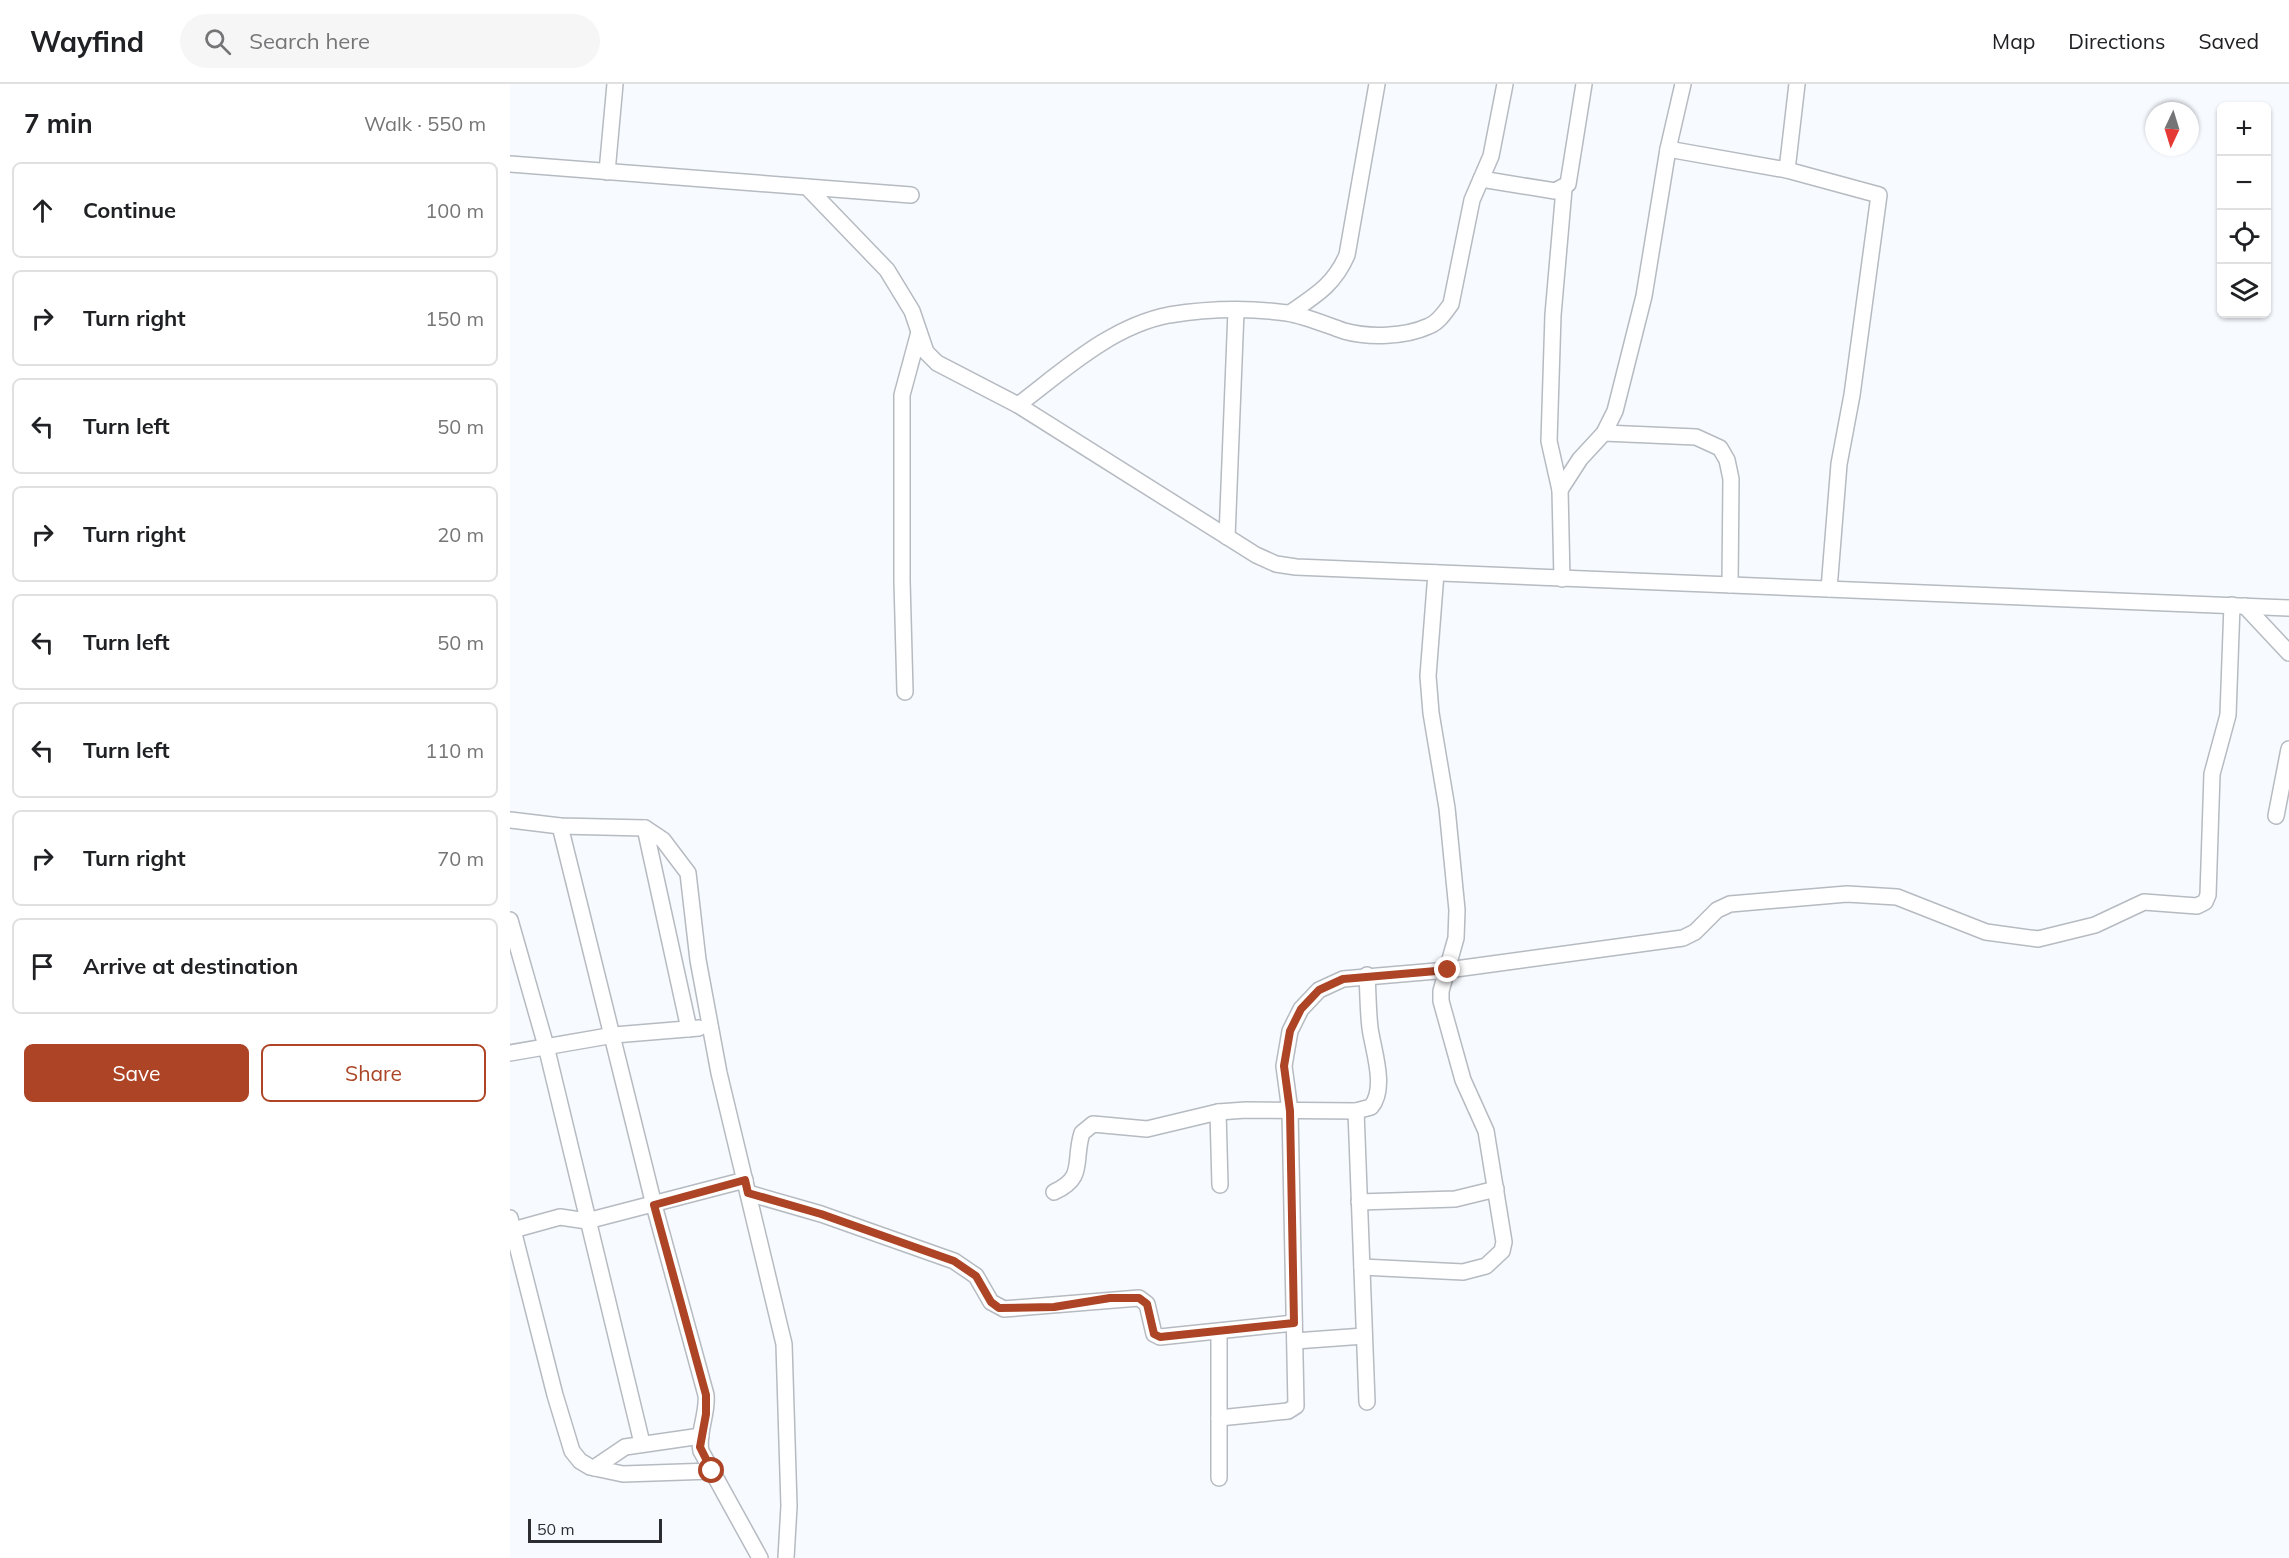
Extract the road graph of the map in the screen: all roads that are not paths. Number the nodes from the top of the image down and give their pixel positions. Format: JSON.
{"nodes":[{"id":1,"x":615,"y":84,"type":"edge"},
{"id":2,"x":1377,"y":84,"type":"edge"},
{"id":3,"x":1505,"y":84,"type":"edge"},
{"id":4,"x":1584,"y":84,"type":"edge"},
{"id":5,"x":1683,"y":84,"type":"edge"},
{"id":6,"x":1797,"y":84,"type":"edge"},
{"id":7,"x":1668,"y":149,"type":"junction"},
{"id":8,"x":510,"y":164,"type":"edge"},
{"id":9,"x":1787,"y":170,"type":"junction"},
{"id":10,"x":608,"y":172,"type":"junction"},
{"id":11,"x":1481,"y":179,"type":"junction"},
{"id":12,"x":807,"y":187,"type":"junction"},
{"id":13,"x":1564,"y":189,"type":"junction"},
{"id":14,"x":911,"y":195,"type":"dead end"},
{"id":15,"x":1236,"y":311,"type":"junction"},
{"id":16,"x":1290,"y":313,"type":"junction"},
{"id":17,"x":919,"y":332,"type":"junction"},
{"id":18,"x":1018,"y":405,"type":"junction"},
{"id":19,"x":1604,"y":433,"type":"junction"},
{"id":20,"x":1560,"y":490,"type":"junction"},
{"id":21,"x":1227,"y":537,"type":"junction"},
{"id":22,"x":1436,"y":573,"type":"junction"},
{"id":23,"x":1562,"y":579,"type":"junction"},
{"id":24,"x":1730,"y":585,"type":"junction"},
{"id":25,"x":1829,"y":589,"type":"junction"},
{"id":26,"x":2239,"y":606,"type":"junction"},
{"id":27,"x":2289,"y":608,"type":"edge"},
{"id":28,"x":2289,"y":653,"type":"edge"},
{"id":29,"x":905,"y":692,"type":"dead end"},
{"id":30,"x":2289,"y":749,"type":"edge"},
{"id":31,"x":2276,"y":816,"type":"dead end"},
{"id":32,"x":510,"y":820,"type":"edge"},
{"id":33,"x":560,"y":826,"type":"junction"},
{"id":34,"x":645,"y":828,"type":"junction"},
{"id":35,"x":510,"y":920,"type":"edge"},
{"id":36,"x":1448,"y":970,"type":"junction"},
{"id":37,"x":1367,"y":975,"type":"junction"},
{"id":38,"x":711,"y":1027,"type":"junction"},
{"id":39,"x":689,"y":1029,"type":"junction"},
{"id":40,"x":614,"y":1035,"type":"junction"},
{"id":41,"x":546,"y":1046,"type":"junction"},
{"id":42,"x":510,"y":1053,"type":"edge"},
{"id":43,"x":1290,"y":1111,"type":"junction"},
{"id":44,"x":1356,"y":1111,"type":"junction"},
{"id":45,"x":1218,"y":1112,"type":"junction"},
{"id":46,"x":1220,"y":1185,"type":"dead end"},
{"id":47,"x":746,"y":1187,"type":"junction"},
{"id":48,"x":1496,"y":1189,"type":"junction"},
{"id":49,"x":1054,"y":1192,"type":"dead end"},
{"id":50,"x":1359,"y":1202,"type":"junction"},
{"id":51,"x":654,"y":1205,"type":"junction"},
{"id":52,"x":588,"y":1221,"type":"junction"},
{"id":53,"x":512,"y":1224,"type":"edge"},
{"id":54,"x":1362,"y":1267,"type":"junction"},
{"id":55,"x":1294,"y":1323,"type":"junction"},
{"id":56,"x":1219,"y":1332,"type":"junction"},
{"id":57,"x":1364,"y":1336,"type":"junction"},
{"id":58,"x":1295,"y":1341,"type":"junction"},
{"id":59,"x":1367,"y":1402,"type":"dead end"},
{"id":60,"x":1219,"y":1418,"type":"junction"},
{"id":61,"x":701,"y":1436,"type":"junction"},
{"id":62,"x":642,"y":1443,"type":"junction"},
{"id":63,"x":594,"y":1468,"type":"junction"},
{"id":64,"x":712,"y":1471,"type":"junction"},
{"id":65,"x":1219,"y":1478,"type":"dead end"},
{"id":66,"x":760,"y":1558,"type":"edge"},
{"id":67,"x":786,"y":1558,"type":"edge"}],
"edges":[{"from":1,"to":10,"type":"street"},
{"from":2,"to":16,"type":"street"},
{"from":3,"to":11,"type":"street"},
{"from":4,"to":13,"type":"street"},
{"from":5,"to":7,"type":"street"},
{"from":6,"to":9,"type":"street"},
{"from":7,"to":9,"type":"street"},
{"from":7,"to":19,"type":"street"},
{"from":8,"to":10,"type":"street"},
{"from":9,"to":25,"type":"street"},
{"from":10,"to":12,"type":"street"},
{"from":11,"to":13,"type":"street"},
{"from":11,"to":16,"type":"street"},
{"from":12,"to":14,"type":"street"},
{"from":12,"to":17,"type":"street"},
{"from":13,"to":20,"type":"street"},
{"from":15,"to":16,"type":"street"},
{"from":15,"to":18,"type":"street"},
{"from":15,"to":21,"type":"street"},
{"from":17,"to":18,"type":"street"},
{"from":17,"to":29,"type":"street"},
{"from":18,"to":21,"type":"street"},
{"from":19,"to":20,"type":"street"},
{"from":19,"to":24,"type":"street"},
{"from":20,"to":23,"type":"street"},
{"from":21,"to":22,"type":"street"},
{"from":22,"to":23,"type":"street"},
{"from":22,"to":36,"type":"street"},
{"from":23,"to":24,"type":"street"},
{"from":24,"to":25,"type":"street"},
{"from":25,"to":26,"type":"street"},
{"from":26,"to":27,"type":"street"},
{"from":26,"to":28,"type":"street"},
{"from":26,"to":36,"type":"street"},
{"from":30,"to":31,"type":"street"},
{"from":32,"to":33,"type":"street"},
{"from":33,"to":34,"type":"street"},
{"from":33,"to":40,"type":"street"},
{"from":34,"to":38,"type":"street"},
{"from":34,"to":39,"type":"street"},
{"from":35,"to":41,"type":"street"},
{"from":36,"to":37,"type":"street"},
{"from":36,"to":48,"type":"street"},
{"from":37,"to":43,"type":"street"},
{"from":37,"to":44,"type":"street"},
{"from":38,"to":39,"type":"street"},
{"from":38,"to":47,"type":"street"},
{"from":39,"to":40,"type":"street"},
{"from":40,"to":41,"type":"street"},
{"from":40,"to":51,"type":"street"},
{"from":41,"to":42,"type":"street"},
{"from":41,"to":52,"type":"street"},
{"from":43,"to":44,"type":"street"},
{"from":43,"to":45,"type":"street"},
{"from":43,"to":55,"type":"street"},
{"from":44,"to":50,"type":"street"},
{"from":45,"to":46,"type":"street"},
{"from":45,"to":49,"type":"street"},
{"from":47,"to":51,"type":"street"},
{"from":47,"to":56,"type":"street"},
{"from":47,"to":67,"type":"street"},
{"from":48,"to":50,"type":"street"},
{"from":48,"to":54,"type":"street"},
{"from":50,"to":54,"type":"street"},
{"from":51,"to":52,"type":"street"},
{"from":51,"to":61,"type":"street"},
{"from":52,"to":53,"type":"street"},
{"from":52,"to":62,"type":"street"},
{"from":53,"to":63,"type":"street"},
{"from":54,"to":57,"type":"street"},
{"from":55,"to":56,"type":"street"},
{"from":55,"to":58,"type":"street"},
{"from":56,"to":60,"type":"street"},
{"from":57,"to":58,"type":"street"},
{"from":57,"to":59,"type":"street"},
{"from":58,"to":60,"type":"street"},
{"from":60,"to":65,"type":"street"},
{"from":61,"to":62,"type":"street"},
{"from":61,"to":64,"type":"street"},
{"from":62,"to":63,"type":"street"},
{"from":63,"to":64,"type":"street"},
{"from":64,"to":66,"type":"street"}]}
